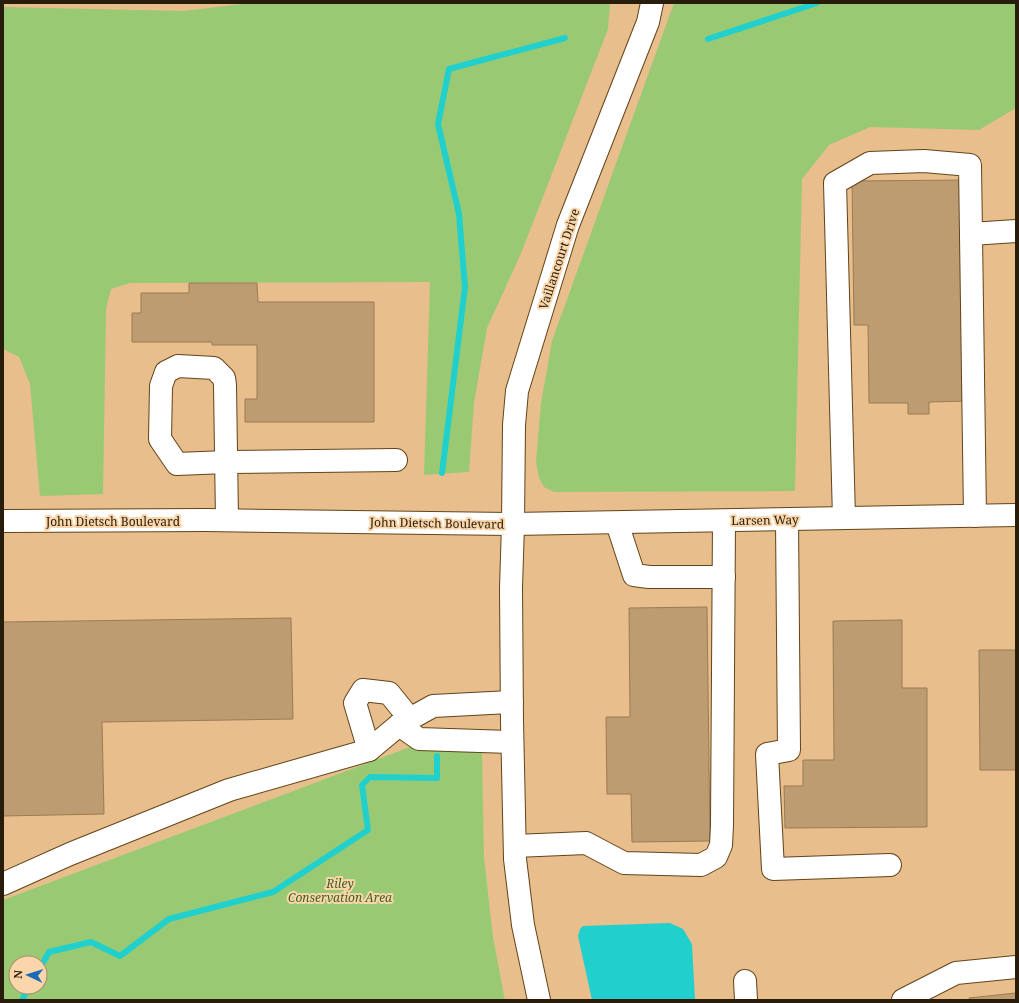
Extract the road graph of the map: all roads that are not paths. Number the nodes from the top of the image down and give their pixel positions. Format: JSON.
{"nodes":[{"id":1,"x":652,"y":3,"type":"edge"},
{"id":2,"x":1016,"y":231,"type":"edge"},
{"id":3,"x":971,"y":234,"type":"junction"},
{"id":4,"x":396,"y":460,"type":"dead end"},
{"id":5,"x":226,"y":462,"type":"junction"},
{"id":6,"x":1016,"y":515,"type":"edge"},
{"id":7,"x":975,"y":516,"type":"junction"},
{"id":8,"x":844,"y":518,"type":"junction"},
{"id":9,"x":227,"y":520,"type":"junction"},
{"id":10,"x":787,"y":520,"type":"junction"},
{"id":11,"x":3,"y":521,"type":"edge"},
{"id":12,"x":724,"y":521,"type":"junction"},
{"id":13,"x":617,"y":522,"type":"junction"},
{"id":14,"x":513,"y":524,"type":"junction"},
{"id":15,"x":724,"y":577,"type":"junction"},
{"id":16,"x":512,"y":702,"type":"junction"},
{"id":17,"x":404,"y":722,"type":"junction"},
{"id":18,"x":512,"y":742,"type":"junction"},
{"id":19,"x":369,"y":750,"type":"junction"},
{"id":20,"x":515,"y":846,"type":"junction"},
{"id":21,"x":890,"y":865,"type":"dead end"},
{"id":22,"x":9,"y":878,"type":"edge"},
{"id":23,"x":1016,"y":967,"type":"edge"},
{"id":24,"x":539,"y":1000,"type":"edge"},
{"id":25,"x":903,"y":1000,"type":"edge"}],
"edges":[{"from":1,"to":14,"type":"street","name":"Vaillancourt Drive"},
{"from":2,"to":3,"type":"street"},
{"from":3,"to":7,"type":"street"},
{"from":3,"to":8,"type":"street"},
{"from":4,"to":5,"type":"street"},
{"from":5,"to":5,"type":"street"},
{"from":5,"to":9,"type":"street"},
{"from":6,"to":7,"type":"street","name":"Larsen Way"},
{"from":7,"to":8,"type":"street","name":"Larsen Way"},
{"from":8,"to":10,"type":"street","name":"Larsen Way"},
{"from":9,"to":11,"type":"street","name":"John Dietsch Boulevard"},
{"from":9,"to":14,"type":"street","name":"John Dietsch Boulevard"},
{"from":10,"to":12,"type":"street","name":"Larsen Way"},
{"from":10,"to":21,"type":"street"},
{"from":12,"to":13,"type":"street","name":"Larsen Way"},
{"from":12,"to":15,"type":"street"},
{"from":13,"to":14,"type":"street","name":"Larsen Way"},
{"from":13,"to":15,"type":"street"},
{"from":14,"to":16,"type":"street","name":"John Dietsch Boulevard"},
{"from":15,"to":20,"type":"street"},
{"from":16,"to":17,"type":"street"},
{"from":16,"to":18,"type":"street","name":"John Dietsch Boulevard"},
{"from":17,"to":18,"type":"street"},
{"from":17,"to":19,"type":"street"},
{"from":17,"to":19,"type":"street"},
{"from":18,"to":20,"type":"street","name":"John Dietsch Boulevard"},
{"from":19,"to":22,"type":"street"},
{"from":20,"to":24,"type":"street","name":"John Dietsch Boulevard"},
{"from":23,"to":25,"type":"street"}]}
